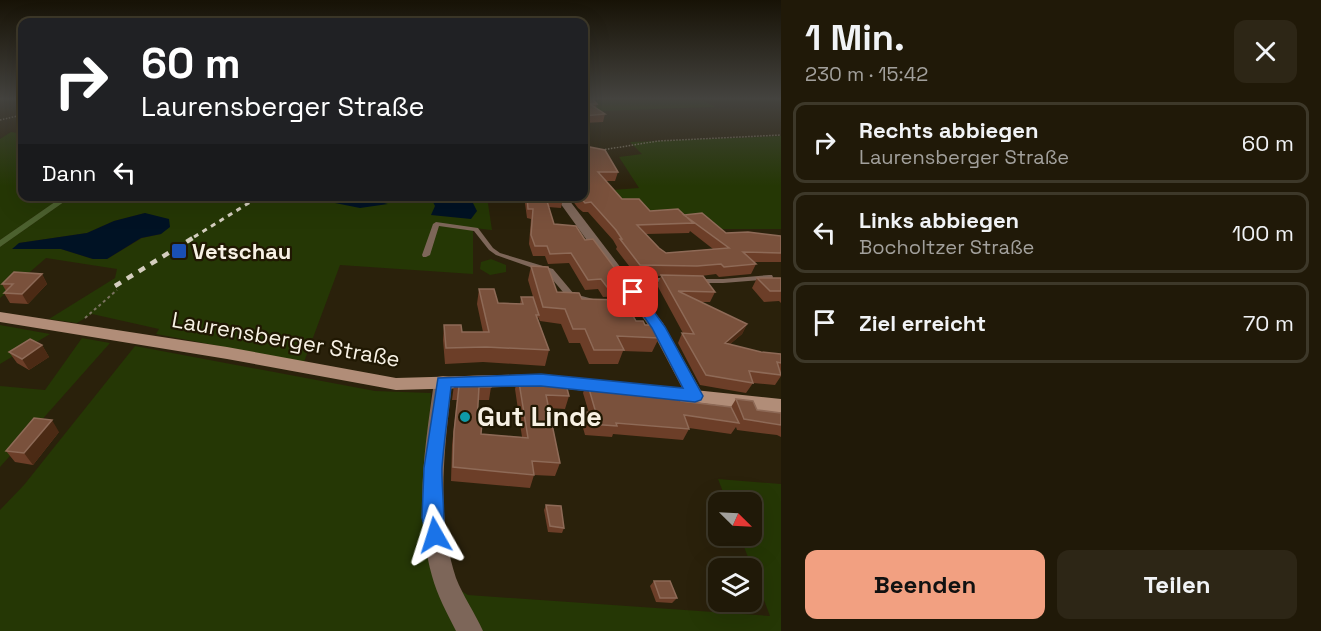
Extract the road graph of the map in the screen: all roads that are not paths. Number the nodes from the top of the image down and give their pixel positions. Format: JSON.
{"nodes":[{"id":1,"x":563,"y":201,"type":"edge"},
{"id":2,"x":426,"y":255,"type":"dead end"},
{"id":3,"x":769,"y":277,"type":"edge"},
{"id":4,"x":624,"y":280,"type":"junction"},
{"id":5,"x":679,"y":280,"type":"edge"},
{"id":6,"x":690,"y":281,"type":"edge"},
{"id":7,"x":603,"y":305,"type":"edge"},
{"id":8,"x":0,"y":317,"type":"edge"},
{"id":9,"x":443,"y":382,"type":"junction"},
{"id":10,"x":695,"y":396,"type":"junction"},
{"id":11,"x":781,"y":406,"type":"edge"},
{"id":12,"x":470,"y":631,"type":"edge"}],
"edges":[{"from":1,"to":4,"type":"street"},
{"from":2,"to":7,"type":"lane"},
{"from":3,"to":6,"type":"lane"},
{"from":4,"to":5,"type":"lane"},
{"from":4,"to":10,"type":"street"},
{"from":8,"to":9,"type":"street","name":"Laurensberger Straße"},
{"from":9,"to":10,"type":"street","name":"Laurensberger Straße"},
{"from":9,"to":12,"type":"street"},
{"from":10,"to":11,"type":"street","name":"Laurensberger Straße"}]}
